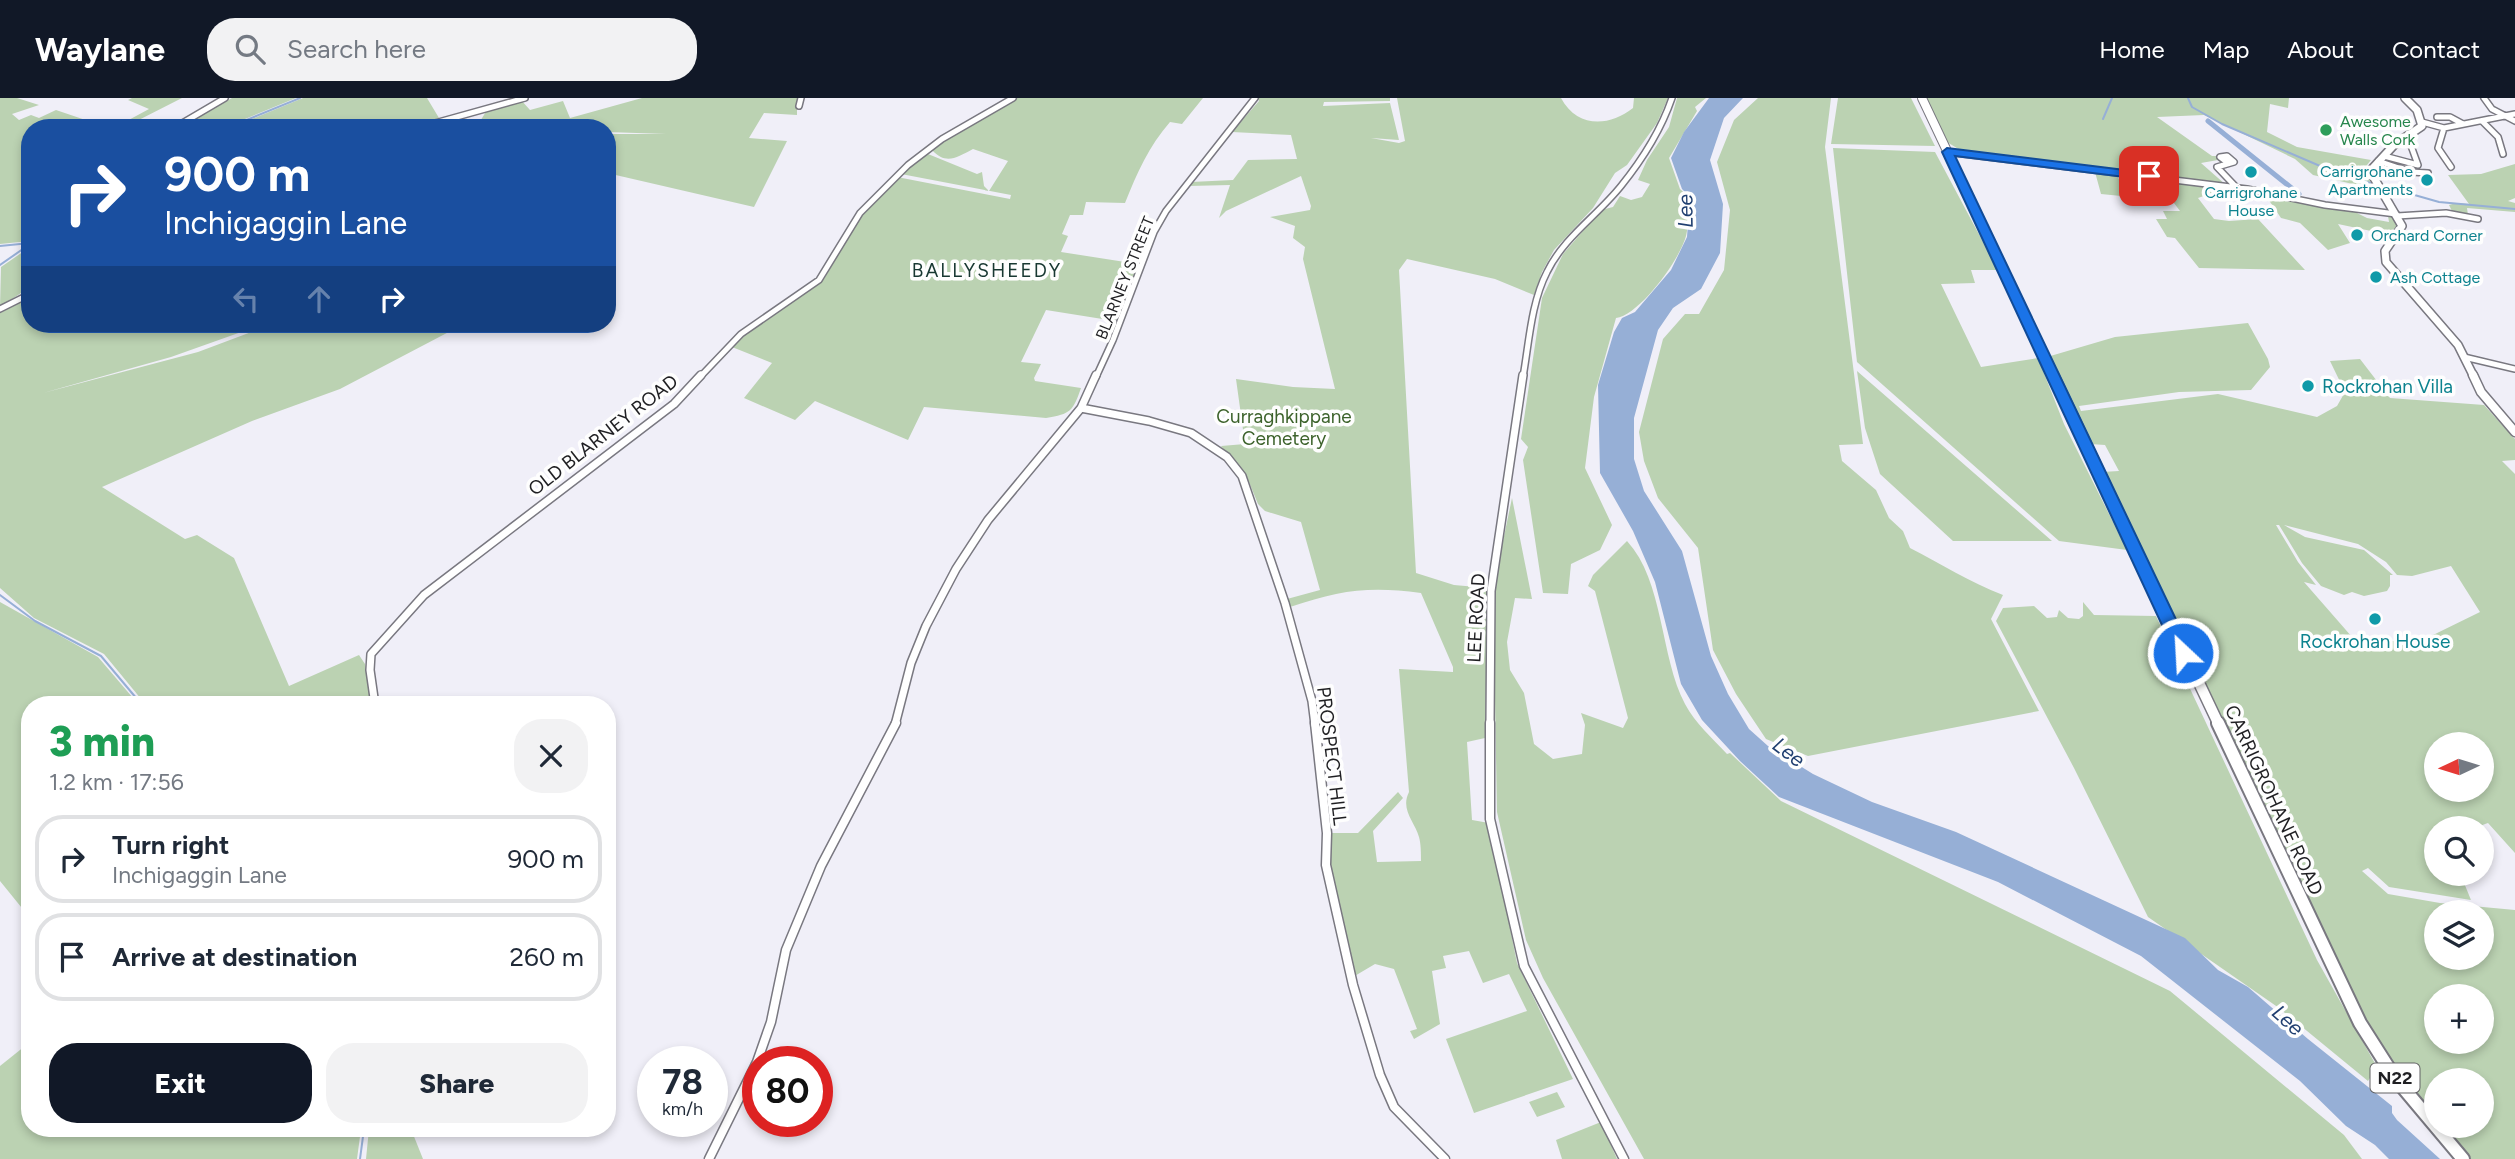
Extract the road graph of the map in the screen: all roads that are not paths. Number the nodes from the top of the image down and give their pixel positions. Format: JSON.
{"nodes":[{"id":1,"x":225,"y":98,"type":"edge"},
{"id":2,"x":525,"y":98,"type":"edge"},
{"id":3,"x":801,"y":98,"type":"edge"},
{"id":4,"x":1013,"y":98,"type":"edge"},
{"id":5,"x":1255,"y":98,"type":"edge"},
{"id":6,"x":1672,"y":98,"type":"edge"},
{"id":7,"x":1922,"y":98,"type":"edge"},
{"id":8,"x":2405,"y":98,"type":"edge"},
{"id":9,"x":2484,"y":98,"type":"edge"},
{"id":10,"x":799,"y":106,"type":"dead end"},
{"id":11,"x":2515,"y":114,"type":"edge"},
{"id":12,"x":2505,"y":116,"type":"junction"},
{"id":13,"x":2437,"y":117,"type":"dead end"},
{"id":14,"x":189,"y":119,"type":"edge"},
{"id":15,"x":449,"y":119,"type":"edge"},
{"id":16,"x":2482,"y":121,"type":"junction"},
{"id":17,"x":2515,"y":121,"type":"edge"},
{"id":18,"x":2422,"y":122,"type":"junction"},
{"id":19,"x":2463,"y":124,"type":"junction"},
{"id":20,"x":2444,"y":128,"type":"junction"},
{"id":21,"x":2410,"y":143,"type":"dead end"},
{"id":22,"x":2404,"y":149,"type":"dead end"},
{"id":23,"x":2413,"y":150,"type":"junction"},
{"id":24,"x":1947,"y":152,"type":"junction"},
{"id":25,"x":2503,"y":154,"type":"dead end"},
{"id":26,"x":2381,"y":159,"type":"junction"},
{"id":27,"x":2228,"y":163,"type":"dead end"},
{"id":28,"x":2397,"y":164,"type":"junction"},
{"id":29,"x":2451,"y":167,"type":"dead end"},
{"id":30,"x":2428,"y":173,"type":"dead end"},
{"id":31,"x":2237,"y":188,"type":"junction"},
{"id":32,"x":2396,"y":215,"type":"junction"},
{"id":33,"x":2478,"y":219,"type":"dead end"},
{"id":34,"x":21,"y":298,"type":"edge"},
{"id":35,"x":0,"y":309,"type":"edge"},
{"id":36,"x":2464,"y":356,"type":"junction"},
{"id":37,"x":2515,"y":369,"type":"edge"},
{"id":38,"x":1081,"y":408,"type":"junction"},
{"id":39,"x":2515,"y":432,"type":"edge"},
{"id":40,"x":374,"y":696,"type":"edge"},
{"id":41,"x":709,"y":1159,"type":"edge"},
{"id":42,"x":1445,"y":1159,"type":"edge"},
{"id":43,"x":1624,"y":1159,"type":"edge"},
{"id":44,"x":2463,"y":1159,"type":"edge"}],
"edges":[{"from":1,"to":14,"type":"street"},
{"from":2,"to":15,"type":"street"},
{"from":3,"to":10,"type":"street"},
{"from":4,"to":40,"type":"street","name":"OLD BLARNEY ROAD"},
{"from":5,"to":38,"type":"street","name":"BLARNEY STREET"},
{"from":6,"to":43,"type":"street","name":"LEE ROAD"},
{"from":7,"to":24,"type":"highway","name":"CARRIGROHANE ROAD","number":"N22"},
{"from":8,"to":18,"type":"main road"},
{"from":9,"to":12,"type":"street"},
{"from":11,"to":12,"type":"street"},
{"from":12,"to":16,"type":"street"},
{"from":12,"to":17,"type":"street"},
{"from":13,"to":19,"type":"street"},
{"from":16,"to":19,"type":"street"},
{"from":16,"to":25,"type":"street"},
{"from":18,"to":20,"type":"street"},
{"from":18,"to":26,"type":"main road"},
{"from":19,"to":20,"type":"street"},
{"from":20,"to":29,"type":"street"},
{"from":21,"to":23,"type":"street"},
{"from":22,"to":23,"type":"street"},
{"from":23,"to":28,"type":"street"},
{"from":24,"to":31,"type":"street"},
{"from":24,"to":44,"type":"highway","name":"CARRIGROHANE ROAD","number":"N22"},
{"from":26,"to":28,"type":"street"},
{"from":26,"to":32,"type":"main road"},
{"from":27,"to":31,"type":"street"},
{"from":28,"to":30,"type":"street"},
{"from":31,"to":32,"type":"street"},
{"from":32,"to":33,"type":"street"},
{"from":32,"to":36,"type":"main road"},
{"from":34,"to":35,"type":"street"},
{"from":36,"to":37,"type":"street"},
{"from":36,"to":39,"type":"main road"},
{"from":38,"to":41,"type":"street","name":"BLARNEY STREET"},
{"from":38,"to":42,"type":"street","name":"PROSPECT HILL"}]}
